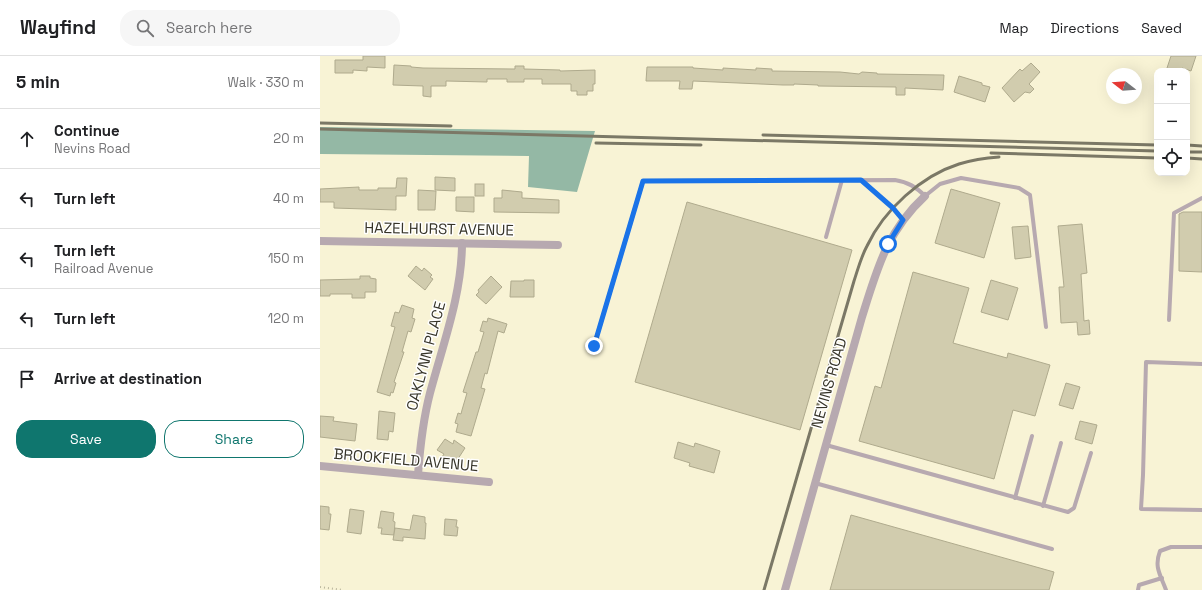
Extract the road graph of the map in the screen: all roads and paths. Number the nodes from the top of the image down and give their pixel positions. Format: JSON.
{"nodes":[{"id":1,"x":842,"y":180,"type":"junction"},
{"id":2,"x":861,"y":180,"type":"junction"},
{"id":3,"x":925,"y":196,"type":"junction"},
{"id":4,"x":1202,"y":198,"type":"edge"},
{"id":5,"x":903,"y":220,"type":"junction"},
{"id":6,"x":826,"y":237,"type":"dead end"},
{"id":7,"x":320,"y":241,"type":"edge"},
{"id":8,"x":462,"y":243,"type":"junction"},
{"id":9,"x":558,"y":245,"type":"dead end"},
{"id":10,"x":1169,"y":320,"type":"dead end"},
{"id":11,"x":1046,"y":327,"type":"dead end"},
{"id":12,"x":594,"y":346,"type":"dead end"},
{"id":13,"x":1202,"y":364,"type":"edge"},
{"id":14,"x":1032,"y":436,"type":"dead end"},
{"id":15,"x":1061,"y":443,"type":"dead end"},
{"id":16,"x":826,"y":445,"type":"junction"},
{"id":17,"x":1091,"y":453,"type":"dead end"},
{"id":18,"x":320,"y":466,"type":"edge"},
{"id":19,"x":418,"y":475,"type":"junction"},
{"id":20,"x":490,"y":482,"type":"dead end"},
{"id":21,"x":815,"y":483,"type":"junction"},
{"id":22,"x":1015,"y":498,"type":"junction"},
{"id":23,"x":1043,"y":506,"type":"junction"},
{"id":24,"x":1202,"y":510,"type":"edge"},
{"id":25,"x":1202,"y":547,"type":"edge"},
{"id":26,"x":1052,"y":548,"type":"dead end"},
{"id":27,"x":1162,"y":578,"type":"junction"},
{"id":28,"x":320,"y":587,"type":"edge"},
{"id":29,"x":343,"y":590,"type":"edge"},
{"id":30,"x":785,"y":590,"type":"edge"},
{"id":31,"x":1138,"y":590,"type":"edge"},
{"id":32,"x":1166,"y":590,"type":"edge"}],
"edges":[{"from":1,"to":2,"type":"lane"},
{"from":1,"to":6,"type":"lane"},
{"from":1,"to":12,"type":"lane"},
{"from":2,"to":3,"type":"lane"},
{"from":2,"to":5,"type":"lane"},
{"from":3,"to":5,"type":"street","name":"NEVINS ROAD"},
{"from":3,"to":11,"type":"lane"},
{"from":4,"to":10,"type":"lane"},
{"from":5,"to":16,"type":"street","name":"NEVINS ROAD"},
{"from":7,"to":8,"type":"street","name":"HAZELHURST AVENUE"},
{"from":8,"to":9,"type":"street","name":"HAZELHURST AVENUE"},
{"from":8,"to":19,"type":"street","name":"OAKLYNN PLACE"},
{"from":13,"to":24,"type":"lane"},
{"from":14,"to":22,"type":"lane"},
{"from":15,"to":23,"type":"lane"},
{"from":16,"to":21,"type":"street","name":"NEVINS ROAD"},
{"from":16,"to":22,"type":"lane"},
{"from":17,"to":23,"type":"lane"},
{"from":18,"to":19,"type":"street","name":"BROOKFIELD AVENUE"},
{"from":19,"to":20,"type":"street","name":"BROOKFIELD AVENUE"},
{"from":21,"to":26,"type":"lane"},
{"from":21,"to":30,"type":"street","name":"NEVINS ROAD"},
{"from":22,"to":23,"type":"lane"},
{"from":25,"to":27,"type":"lane"},
{"from":27,"to":31,"type":"lane"},
{"from":27,"to":32,"type":"lane"},
{"from":28,"to":29,"type":"path"}]}
